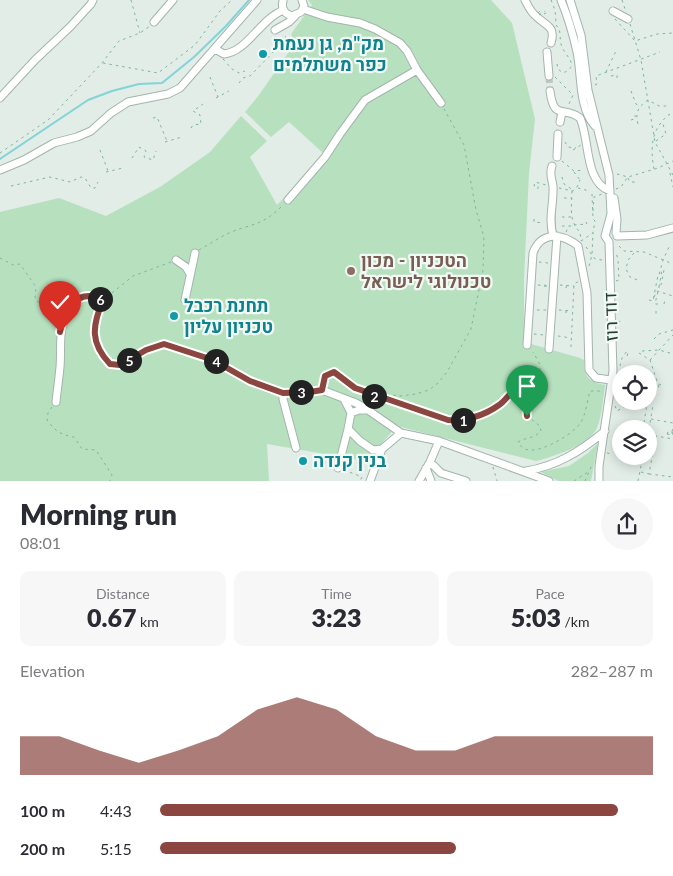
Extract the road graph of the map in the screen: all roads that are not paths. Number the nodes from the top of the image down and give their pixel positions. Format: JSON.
{"nodes":[{"id":1,"x":93,"y":0,"type":"edge"},
{"id":2,"x":174,"y":0,"type":"edge"},
{"id":3,"x":257,"y":0,"type":"edge"},
{"id":4,"x":284,"y":0,"type":"edge"},
{"id":5,"x":302,"y":0,"type":"edge"},
{"id":6,"x":525,"y":0,"type":"edge"},
{"id":7,"x":562,"y":0,"type":"edge"},
{"id":8,"x":570,"y":0,"type":"edge"},
{"id":9,"x":303,"y":9,"type":"junction"},
{"id":10,"x":285,"y":12,"type":"junction"},
{"id":11,"x":612,"y":12,"type":"road end"},
{"id":12,"x":295,"y":16,"type":"junction"},
{"id":13,"x":269,"y":18,"type":"junction"},
{"id":14,"x":628,"y":19,"type":"road end"},
{"id":15,"x":154,"y":22,"type":"road end"},
{"id":16,"x":551,"y":43,"type":"dead end"},
{"id":17,"x":215,"y":49,"type":"junction"},
{"id":18,"x":547,"y":52,"type":"dead end"},
{"id":19,"x":417,"y":70,"type":"junction"},
{"id":20,"x":551,"y":77,"type":"tunnel mouth"},
{"id":21,"x":550,"y":91,"type":"tunnel mouth"},
{"id":22,"x":0,"y":98,"type":"edge"},
{"id":23,"x":441,"y":103,"type":"road end"},
{"id":24,"x":563,"y":109,"type":"junction"},
{"id":25,"x":560,"y":122,"type":"dead end"},
{"id":26,"x":596,"y":128,"type":"junction"},
{"id":27,"x":558,"y":134,"type":"dead end"},
{"id":28,"x":557,"y":157,"type":"dead end"},
{"id":29,"x":552,"y":166,"type":"dead end"},
{"id":30,"x":0,"y":170,"type":"edge"},
{"id":31,"x":613,"y":190,"type":"junction"},
{"id":32,"x":288,"y":200,"type":"dead end"},
{"id":33,"x":673,"y":228,"type":"edge"},
{"id":34,"x":607,"y":231,"type":"junction"},
{"id":35,"x":616,"y":234,"type":"junction"},
{"id":36,"x":558,"y":236,"type":"junction"},
{"id":37,"x":609,"y":242,"type":"junction"},
{"id":38,"x":195,"y":253,"type":"dead end"},
{"id":39,"x":176,"y":260,"type":"dead end"},
{"id":40,"x":190,"y":274,"type":"junction"},
{"id":41,"x":184,"y":300,"type":"dead end"},
{"id":42,"x":527,"y":345,"type":"dead end"},
{"id":43,"x":549,"y":350,"type":"dead end"},
{"id":44,"x":613,"y":365,"type":"edge"},
{"id":45,"x":612,"y":380,"type":"joint"},
{"id":46,"x":283,"y":393,"type":"junction"},
{"id":47,"x":344,"y":399,"type":"junction"},
{"id":48,"x":56,"y":402,"type":"road end"},
{"id":49,"x":368,"y":410,"type":"junction"},
{"id":50,"x":351,"y":413,"type":"junction"},
{"id":51,"x":348,"y":429,"type":"junction"},
{"id":52,"x":605,"y":431,"type":"junction"},
{"id":53,"x":401,"y":433,"type":"junction"},
{"id":54,"x":438,"y":441,"type":"junction"},
{"id":55,"x":296,"y":448,"type":"dead end"},
{"id":56,"x":382,"y":449,"type":"junction"},
{"id":57,"x":428,"y":465,"type":"junction"},
{"id":58,"x":338,"y":468,"type":"dead end"},
{"id":59,"x":524,"y":471,"type":"junction"},
{"id":60,"x":370,"y":481,"type":"edge"},
{"id":61,"x":419,"y":481,"type":"edge"},
{"id":62,"x":431,"y":481,"type":"edge"},
{"id":63,"x":466,"y":481,"type":"edge"},
{"id":64,"x":549,"y":481,"type":"edge"},
{"id":65,"x":599,"y":481,"type":"edge"}],
"edges":[{"from":1,"to":22,"type":"street"},
{"from":2,"to":15,"type":"street"},
{"from":3,"to":17,"type":"street"},
{"from":4,"to":10,"type":"street"},
{"from":4,"to":13,"type":"street"},
{"from":5,"to":9,"type":"street"},
{"from":6,"to":16,"type":"street"},
{"from":7,"to":26,"type":"street"},
{"from":8,"to":26,"type":"street"},
{"from":9,"to":12,"type":"street"},
{"from":9,"to":19,"type":"street"},
{"from":10,"to":12,"type":"street"},
{"from":10,"to":12,"type":"street"},
{"from":10,"to":13,"type":"street"},
{"from":11,"to":14,"type":"street"},
{"from":13,"to":17,"type":"street"},
{"from":17,"to":30,"type":"street"},
{"from":18,"to":20,"type":"street"},
{"from":19,"to":23,"type":"street"},
{"from":19,"to":32,"type":"street"},
{"from":21,"to":24,"type":"street"},
{"from":24,"to":25,"type":"street"},
{"from":24,"to":31,"type":"street"},
{"from":26,"to":31,"type":"street"},
{"from":27,"to":28,"type":"street"},
{"from":29,"to":36,"type":"street"},
{"from":31,"to":34,"type":"street"},
{"from":31,"to":35,"type":"street"},
{"from":33,"to":35,"type":"street"},
{"from":34,"to":35,"type":"street"},
{"from":34,"to":37,"type":"street"},
{"from":35,"to":37,"type":"street"},
{"from":36,"to":42,"type":"street"},
{"from":36,"to":43,"type":"street"},
{"from":36,"to":45,"type":"street"},
{"from":37,"to":44,"type":"street","name":"דוד רוז"},
{"from":38,"to":40,"type":"street"},
{"from":39,"to":40,"type":"street"},
{"from":40,"to":41,"type":"street"},
{"from":45,"to":52,"type":"street","name":"דוד רוז"},
{"from":46,"to":47,"type":"street"},
{"from":46,"to":48,"type":"street"},
{"from":46,"to":55,"type":"street"},
{"from":47,"to":49,"type":"street"},
{"from":47,"to":50,"type":"street"},
{"from":49,"to":50,"type":"street"},
{"from":49,"to":53,"type":"street"},
{"from":50,"to":51,"type":"street"},
{"from":51,"to":56,"type":"street"},
{"from":51,"to":58,"type":"street"},
{"from":52,"to":59,"type":"street"},
{"from":52,"to":65,"type":"street","name":"דוד רוז"},
{"from":53,"to":54,"type":"street"},
{"from":53,"to":56,"type":"street"},
{"from":54,"to":57,"type":"street"},
{"from":54,"to":59,"type":"street"},
{"from":56,"to":60,"type":"street"},
{"from":57,"to":61,"type":"street"},
{"from":57,"to":62,"type":"street"},
{"from":57,"to":63,"type":"street"},
{"from":59,"to":64,"type":"street"}]}
